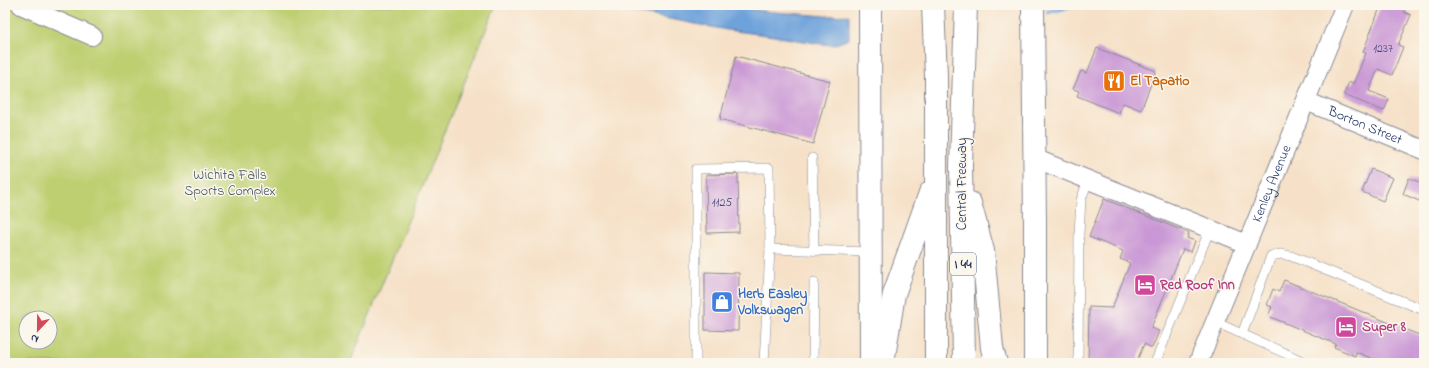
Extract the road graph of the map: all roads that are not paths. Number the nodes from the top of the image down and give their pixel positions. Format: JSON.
{"nodes":[{"id":1,"x":21,"y":5,"type":"edge"},
{"id":2,"x":870,"y":5,"type":"edge"},
{"id":3,"x":933,"y":5,"type":"edge"},
{"id":4,"x":966,"y":5,"type":"edge"},
{"id":5,"x":1033,"y":5,"type":"edge"},
{"id":6,"x":1345,"y":5,"type":"edge"},
{"id":7,"x":92,"y":36,"type":"dead end"},
{"id":8,"x":1306,"y":102,"type":"junction"},
{"id":9,"x":1424,"y":150,"type":"edge"},
{"id":10,"x":812,"y":158,"type":"dead end"},
{"id":11,"x":1034,"y":158,"type":"junction"},
{"id":12,"x":961,"y":166,"type":"junction"},
{"id":13,"x":936,"y":176,"type":"junction"},
{"id":14,"x":1088,"y":180,"type":"junction"},
{"id":15,"x":1210,"y":229,"type":"junction"},
{"id":16,"x":1247,"y":244,"type":"junction"},
{"id":17,"x":770,"y":249,"type":"junction"},
{"id":18,"x":814,"y":250,"type":"junction"},
{"id":19,"x":871,"y":252,"type":"junction"},
{"id":20,"x":814,"y":282,"type":"dead end"},
{"id":21,"x":1424,"y":310,"type":"edge"},
{"id":22,"x":1215,"y":322,"type":"junction"},
{"id":23,"x":1242,"y":334,"type":"junction"},
{"id":24,"x":696,"y":363,"type":"edge"},
{"id":25,"x":764,"y":363,"type":"edge"},
{"id":26,"x":813,"y":363,"type":"edge"},
{"id":27,"x":872,"y":363,"type":"edge"},
{"id":28,"x":882,"y":363,"type":"edge"},
{"id":29,"x":936,"y":363,"type":"edge"},
{"id":30,"x":964,"y":363,"type":"edge"},
{"id":31,"x":996,"y":363,"type":"edge"},
{"id":32,"x":1035,"y":363,"type":"edge"},
{"id":33,"x":1078,"y":363,"type":"edge"},
{"id":34,"x":1155,"y":363,"type":"edge"},
{"id":35,"x":1198,"y":363,"type":"edge"},
{"id":36,"x":1307,"y":363,"type":"edge"}],
"edges":[{"from":1,"to":7,"type":"street"},
{"from":2,"to":19,"type":"main road"},
{"from":3,"to":13,"type":"main road","name":"Central Freeway","number":"I 44"},
{"from":4,"to":12,"type":"main road","name":"Central Freeway","number":"I 44"},
{"from":5,"to":11,"type":"main road"},
{"from":6,"to":8,"type":"street","name":"Kenley Avenue"},
{"from":8,"to":9,"type":"street","name":"Borton Street"},
{"from":8,"to":16,"type":"street","name":"Kenley Avenue"},
{"from":10,"to":18,"type":"lane"},
{"from":11,"to":14,"type":"street"},
{"from":11,"to":32,"type":"main road"},
{"from":12,"to":30,"type":"main road","name":"Central Freeway","number":"I 44"},
{"from":12,"to":31,"type":"main road"},
{"from":13,"to":28,"type":"main road"},
{"from":13,"to":29,"type":"main road","name":"Central Freeway","number":"I 44"},
{"from":14,"to":15,"type":"street"},
{"from":14,"to":33,"type":"lane"},
{"from":15,"to":16,"type":"street"},
{"from":15,"to":34,"type":"lane"},
{"from":16,"to":22,"type":"street","name":"Kenley Avenue"},
{"from":17,"to":18,"type":"lane"},
{"from":17,"to":24,"type":"lane"},
{"from":17,"to":25,"type":"lane"},
{"from":18,"to":19,"type":"lane"},
{"from":19,"to":27,"type":"main road"},
{"from":20,"to":26,"type":"lane"},
{"from":21,"to":23,"type":"lane"},
{"from":22,"to":23,"type":"lane"},
{"from":22,"to":35,"type":"street","name":"Kenley Avenue"},
{"from":23,"to":36,"type":"lane"}]}
